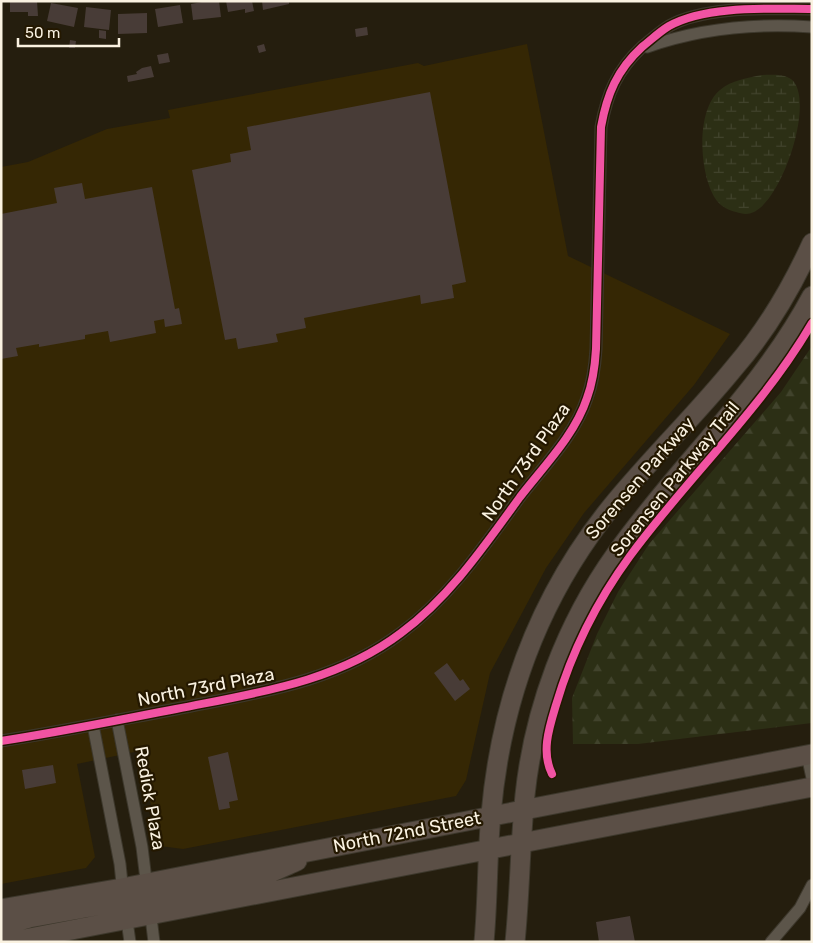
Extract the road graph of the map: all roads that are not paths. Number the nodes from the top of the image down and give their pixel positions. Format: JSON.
{"nodes":[{"id":1,"x":812,"y":10,"type":"edge"},
{"id":2,"x":812,"y":27,"type":"edge"},
{"id":3,"x":640,"y":49,"type":"junction"},
{"id":4,"x":812,"y":243,"type":"edge"},
{"id":5,"x":812,"y":296,"type":"edge"},
{"id":6,"x":117,"y":720,"type":"junction"},
{"id":7,"x":94,"y":725,"type":"junction"},
{"id":8,"x":1,"y":741,"type":"edge"},
{"id":9,"x":809,"y":754,"type":"edge"},
{"id":10,"x":812,"y":778,"type":"edge"},
{"id":11,"x":812,"y":787,"type":"edge"},
{"id":12,"x":524,"y":809,"type":"junction"},
{"id":13,"x":491,"y":815,"type":"junction"},
{"id":14,"x":522,"y":842,"type":"junction"},
{"id":15,"x":326,"y":848,"type":"junction"},
{"id":16,"x":489,"y":849,"type":"junction"},
{"id":17,"x":146,"y":883,"type":"junction"},
{"id":18,"x":812,"y":886,"type":"edge"},
{"id":19,"x":124,"y":903,"type":"junction"},
{"id":20,"x":1,"y":908,"type":"edge"},
{"id":21,"x":150,"y":909,"type":"junction"},
{"id":22,"x":1,"y":926,"type":"edge"},
{"id":23,"x":9,"y":942,"type":"edge"},
{"id":24,"x":130,"y":942,"type":"edge"},
{"id":25,"x":154,"y":942,"type":"edge"},
{"id":26,"x":484,"y":942,"type":"edge"},
{"id":27,"x":515,"y":942,"type":"edge"},
{"id":28,"x":771,"y":942,"type":"edge"}],
"edges":[{"from":1,"to":3,"type":"street","name":"North 73rd Plaza"},
{"from":2,"to":3,"type":"street"},
{"from":3,"to":6,"type":"street","name":"North 73rd Plaza"},
{"from":4,"to":13,"type":"main road","name":"Sorensen Parkway"},
{"from":5,"to":12,"type":"main road","name":"Sorensen Parkway"},
{"from":6,"to":7,"type":"street","name":"North 73rd Plaza"},
{"from":6,"to":17,"type":"street","name":"Redick Plaza"},
{"from":7,"to":8,"type":"street","name":"North 73rd Plaza"},
{"from":7,"to":19,"type":"street"},
{"from":9,"to":10,"type":"street"},
{"from":9,"to":12,"type":"main road","name":"North 72nd Street"},
{"from":11,"to":14,"type":"main road","name":"North 72nd Street"},
{"from":12,"to":13,"type":"main road","name":"North 72nd Street"},
{"from":12,"to":14,"type":"main road","name":"Sorensen Parkway"},
{"from":13,"to":15,"type":"main road","name":"North 72nd Street"},
{"from":13,"to":16,"type":"main road","name":"Sorensen Parkway"},
{"from":14,"to":16,"type":"main road","name":"North 72nd Street"},
{"from":14,"to":27,"type":"main road","name":"Sorensen Parkway"},
{"from":15,"to":17,"type":"main road","name":"North 72nd Street"},
{"from":15,"to":21,"type":"main road"},
{"from":16,"to":21,"type":"main road","name":"North 72nd Street"},
{"from":16,"to":26,"type":"main road","name":"Sorensen Parkway"},
{"from":17,"to":19,"type":"main road"},
{"from":17,"to":21,"type":"street","name":"Redick Plaza"},
{"from":18,"to":28,"type":"street"},
{"from":19,"to":20,"type":"main road"},
{"from":19,"to":21,"type":"main road"},
{"from":19,"to":22,"type":"main road"},
{"from":19,"to":23,"type":"main road"},
{"from":19,"to":24,"type":"street"},
{"from":21,"to":25,"type":"street","name":"Redick Plaza"}]}
